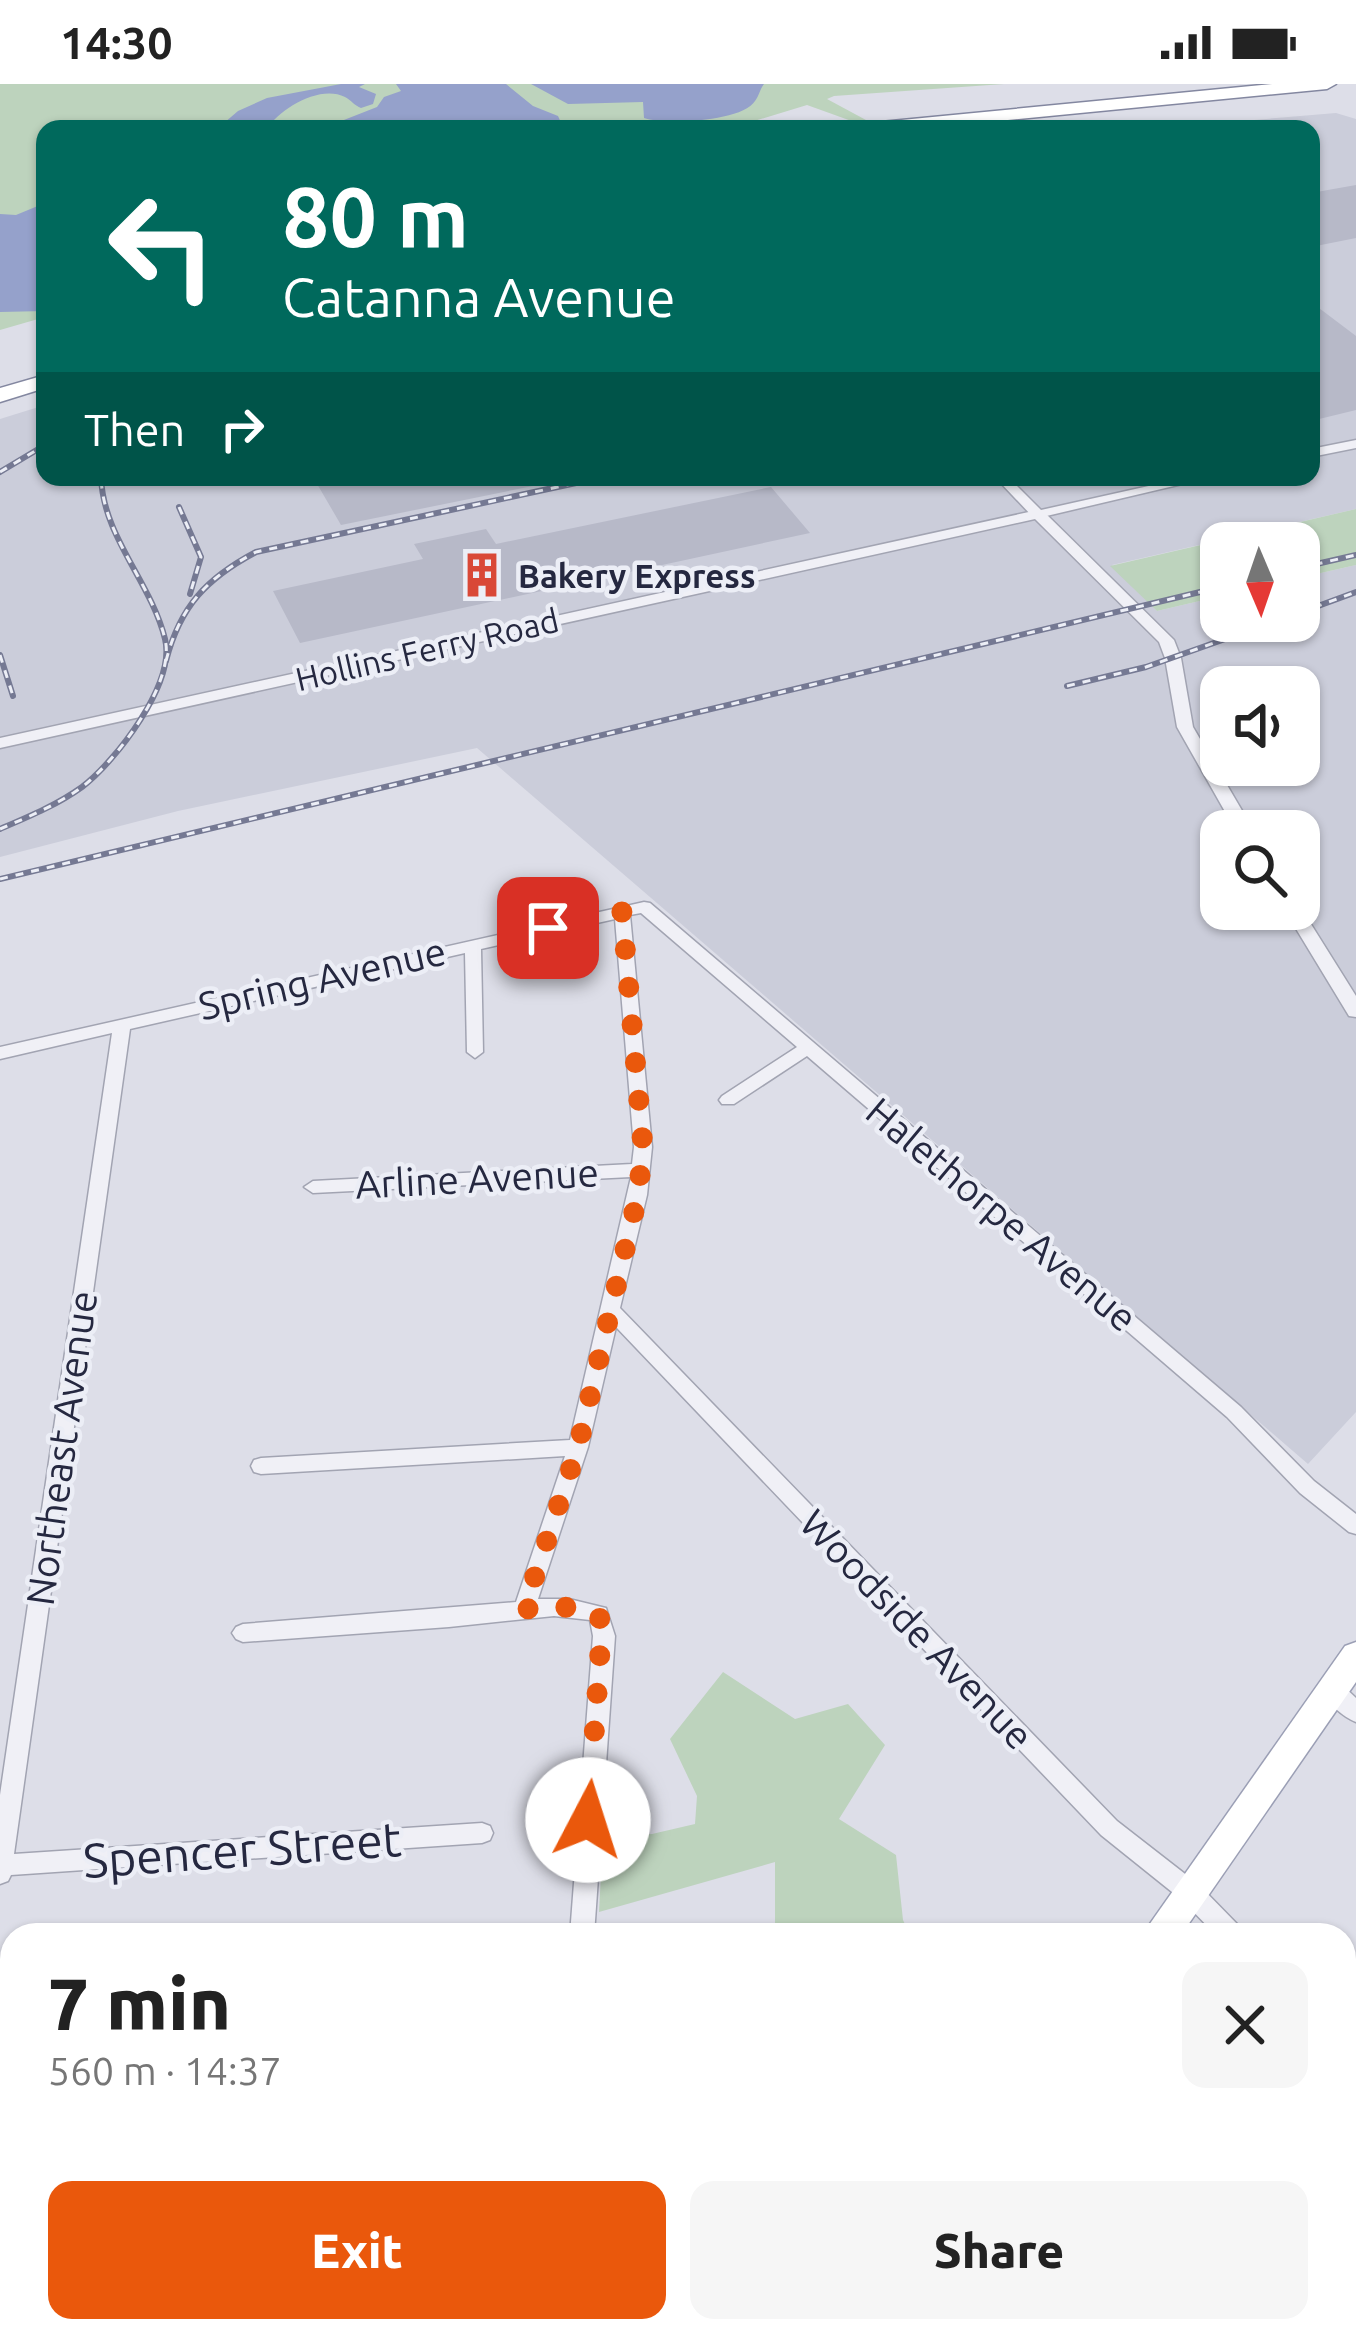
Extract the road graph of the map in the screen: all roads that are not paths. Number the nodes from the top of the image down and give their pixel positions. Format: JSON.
{"nodes":[{"id":1,"x":1327,"y":84,"type":"edge"},
{"id":2,"x":1356,"y":94,"type":"edge"},
{"id":3,"x":953,"y":120,"type":"edge"},
{"id":4,"x":1064,"y":120,"type":"edge"},
{"id":5,"x":36,"y":366,"type":"edge"},
{"id":6,"x":0,"y":376,"type":"edge"},
{"id":7,"x":36,"y":384,"type":"edge"},
{"id":8,"x":0,"y":395,"type":"edge"},
{"id":9,"x":1356,"y":444,"type":"edge"},
{"id":10,"x":1320,"y":451,"type":"edge"},
{"id":11,"x":1010,"y":486,"type":"edge"},
{"id":12,"x":1165,"y":486,"type":"edge"},
{"id":13,"x":1038,"y":514,"type":"junction"},
{"id":14,"x":0,"y":743,"type":"edge"},
{"id":15,"x":1233,"y":810,"type":"edge"},
{"id":16,"x":644,"y":907,"type":"joint"},
{"id":17,"x":622,"y":912,"type":"junction"},
{"id":18,"x":1306,"y":930,"type":"edge"},
{"id":19,"x":473,"y":944,"type":"junction"},
{"id":20,"x":1356,"y":1011,"type":"edge"},
{"id":21,"x":122,"y":1024,"type":"junction"},
{"id":22,"x":807,"y":1048,"type":"junction"},
{"id":23,"x":475,"y":1052,"type":"dead end"},
{"id":24,"x":0,"y":1053,"type":"edge"},
{"id":25,"x":728,"y":1100,"type":"dead end"},
{"id":26,"x":641,"y":1170,"type":"junction"},
{"id":27,"x":313,"y":1187,"type":"dead end"},
{"id":28,"x":613,"y":1312,"type":"junction"},
{"id":29,"x":578,"y":1447,"type":"junction"},
{"id":30,"x":261,"y":1466,"type":"dead end"},
{"id":31,"x":1356,"y":1526,"type":"edge"},
{"id":32,"x":524,"y":1609,"type":"junction"},
{"id":33,"x":243,"y":1633,"type":"dead end"},
{"id":34,"x":1356,"y":1656,"type":"edge"},
{"id":35,"x":1344,"y":1701,"type":"edge"},
{"id":36,"x":482,"y":1833,"type":"dead end"},
{"id":37,"x":1,"y":1869,"type":"edge"},
{"id":38,"x":1190,"y":1892,"type":"junction"},
{"id":39,"x":583,"y":1923,"type":"edge"},
{"id":40,"x":1168,"y":1923,"type":"edge"},
{"id":41,"x":1220,"y":1923,"type":"edge"}],
"edges":[{"from":1,"to":3,"type":"highway"},
{"from":2,"to":4,"type":"highway"},
{"from":5,"to":6,"type":"highway"},
{"from":7,"to":8,"type":"highway"},
{"from":9,"to":10,"type":"street"},
{"from":11,"to":13,"type":"street"},
{"from":12,"to":13,"type":"street","name":"Hollins Ferry Road"},
{"from":13,"to":14,"type":"street","name":"Hollins Ferry Road"},
{"from":13,"to":15,"type":"street"},
{"from":16,"to":17,"type":"street","name":"Spring Avenue"},
{"from":16,"to":22,"type":"street","name":"Halethorpe Avenue"},
{"from":17,"to":19,"type":"street","name":"Spring Avenue"},
{"from":17,"to":26,"type":"street"},
{"from":18,"to":20,"type":"street"},
{"from":19,"to":21,"type":"street","name":"Spring Avenue"},
{"from":19,"to":23,"type":"street"},
{"from":21,"to":24,"type":"street","name":"Spring Avenue"},
{"from":21,"to":37,"type":"street","name":"Northeast Avenue"},
{"from":22,"to":25,"type":"street"},
{"from":22,"to":31,"type":"street","name":"Halethorpe Avenue"},
{"from":26,"to":27,"type":"street","name":"Arline Avenue"},
{"from":26,"to":28,"type":"street"},
{"from":28,"to":29,"type":"street"},
{"from":28,"to":38,"type":"street","name":"Woodside Avenue"},
{"from":29,"to":30,"type":"street"},
{"from":29,"to":32,"type":"street"},
{"from":32,"to":33,"type":"street"},
{"from":32,"to":39,"type":"street"},
{"from":34,"to":35,"type":"main road"},
{"from":35,"to":38,"type":"main road"},
{"from":36,"to":37,"type":"street","name":"Spencer Street"},
{"from":38,"to":40,"type":"main road"},
{"from":38,"to":41,"type":"street","name":"Woodside Avenue"}]}
